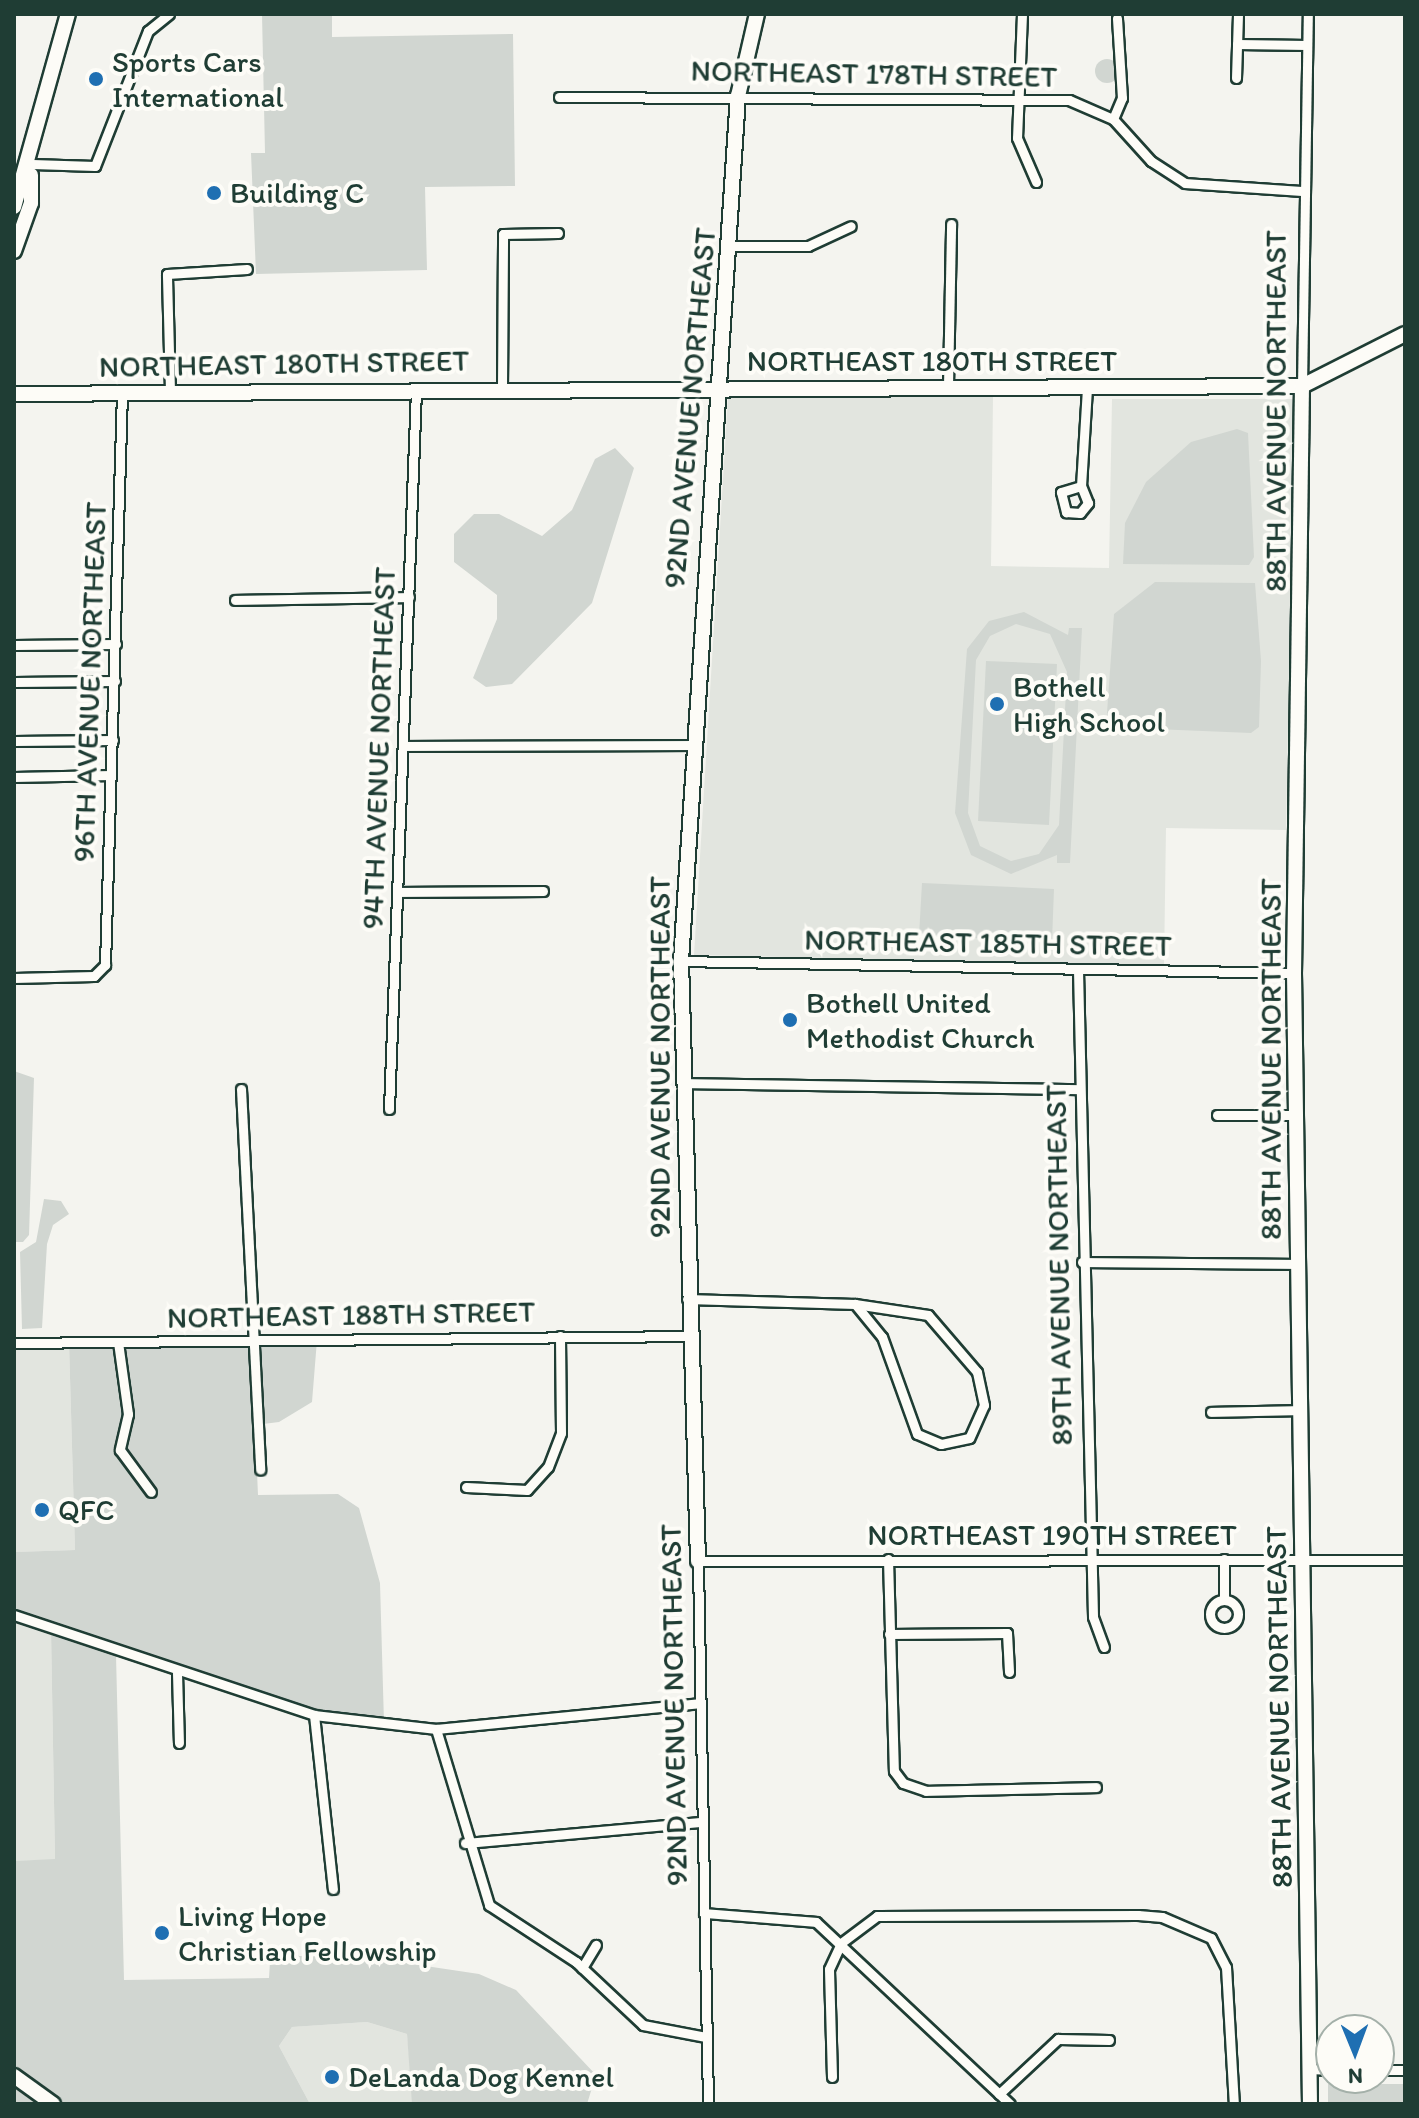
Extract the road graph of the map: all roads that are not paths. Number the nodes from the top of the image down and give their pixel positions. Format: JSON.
{"nodes":[{"id":1,"x":68,"y":14,"type":"edge"},
{"id":2,"x":169,"y":14,"type":"edge"},
{"id":3,"x":757,"y":14,"type":"edge"},
{"id":4,"x":1023,"y":14,"type":"edge"},
{"id":5,"x":1238,"y":14,"type":"edge"},
{"id":6,"x":1308,"y":14,"type":"edge"},
{"id":7,"x":1117,"y":18,"type":"dead end"},
{"id":8,"x":1237,"y":44,"type":"junction"},
{"id":9,"x":1307,"y":45,"type":"junction"},
{"id":10,"x":1236,"y":78,"type":"dead end"},
{"id":11,"x":738,"y":96,"type":"junction"},
{"id":12,"x":1017,"y":96,"type":"junction"},
{"id":13,"x":559,"y":97,"type":"dead end"},
{"id":14,"x":1113,"y":119,"type":"junction"},
{"id":15,"x":32,"y":164,"type":"junction"},
{"id":16,"x":1036,"y":182,"type":"dead end"},
{"id":17,"x":1301,"y":191,"type":"junction"},
{"id":18,"x":14,"y":207,"type":"edge"},
{"id":19,"x":951,"y":224,"type":"dead end"},
{"id":20,"x":851,"y":226,"type":"dead end"},
{"id":21,"x":558,"y":233,"type":"dead end"},
{"id":22,"x":731,"y":246,"type":"junction"},
{"id":23,"x":14,"y":251,"type":"edge"},
{"id":24,"x":247,"y":269,"type":"dead end"},
{"id":25,"x":1405,"y":334,"type":"edge"},
{"id":26,"x":717,"y":386,"type":"junction"},
{"id":27,"x":948,"y":386,"type":"junction"},
{"id":28,"x":1302,"y":386,"type":"junction"},
{"id":29,"x":502,"y":387,"type":"junction"},
{"id":30,"x":1087,"y":388,"type":"junction"},
{"id":31,"x":416,"y":389,"type":"junction"},
{"id":32,"x":122,"y":391,"type":"junction"},
{"id":33,"x":170,"y":391,"type":"junction"},
{"id":34,"x":14,"y":394,"type":"edge"},
{"id":35,"x":1081,"y":486,"type":"dead end"},
{"id":36,"x":409,"y":597,"type":"junction"},
{"id":37,"x":235,"y":600,"type":"dead end"},
{"id":38,"x":116,"y":644,"type":"junction"},
{"id":39,"x":14,"y":645,"type":"edge"},
{"id":40,"x":115,"y":681,"type":"junction"},
{"id":41,"x":14,"y":682,"type":"edge"},
{"id":42,"x":113,"y":740,"type":"junction"},
{"id":43,"x":14,"y":741,"type":"edge"},
{"id":44,"x":692,"y":745,"type":"junction"},
{"id":45,"x":403,"y":746,"type":"junction"},
{"id":46,"x":111,"y":775,"type":"junction"},
{"id":47,"x":14,"y":777,"type":"edge"},
{"id":48,"x":543,"y":891,"type":"dead end"},
{"id":49,"x":398,"y":892,"type":"junction"},
{"id":50,"x":681,"y":961,"type":"junction"},
{"id":51,"x":1078,"y":970,"type":"junction"},
{"id":52,"x":1294,"y":973,"type":"junction"},
{"id":53,"x":14,"y":978,"type":"edge"},
{"id":54,"x":683,"y":1083,"type":"junction"},
{"id":55,"x":241,"y":1089,"type":"dead end"},
{"id":56,"x":1079,"y":1089,"type":"junction"},
{"id":57,"x":389,"y":1109,"type":"dead end"},
{"id":58,"x":1217,"y":1115,"type":"dead end"},
{"id":59,"x":1296,"y":1115,"type":"junction"},
{"id":60,"x":1082,"y":1262,"type":"junction"},
{"id":61,"x":1298,"y":1264,"type":"junction"},
{"id":62,"x":687,"y":1299,"type":"junction"},
{"id":63,"x":855,"y":1304,"type":"junction"},
{"id":64,"x":560,"y":1336,"type":"junction"},
{"id":65,"x":689,"y":1336,"type":"junction"},
{"id":66,"x":255,"y":1341,"type":"junction"},
{"id":67,"x":118,"y":1342,"type":"junction"},
{"id":68,"x":14,"y":1343,"type":"edge"},
{"id":69,"x":1300,"y":1410,"type":"junction"},
{"id":70,"x":1211,"y":1412,"type":"dead end"},
{"id":71,"x":260,"y":1470,"type":"dead end"},
{"id":72,"x":466,"y":1487,"type":"dead end"},
{"id":73,"x":151,"y":1492,"type":"dead end"},
{"id":74,"x":1302,"y":1558,"type":"junction"},
{"id":75,"x":888,"y":1559,"type":"junction"},
{"id":76,"x":1091,"y":1559,"type":"junction"},
{"id":77,"x":1224,"y":1559,"type":"junction"},
{"id":78,"x":1405,"y":1560,"type":"edge"},
{"id":79,"x":698,"y":1561,"type":"junction"},
{"id":80,"x":1224,"y":1600,"type":"dead end"},
{"id":81,"x":14,"y":1615,"type":"edge"},
{"id":82,"x":889,"y":1634,"type":"junction"},
{"id":83,"x":1104,"y":1647,"type":"dead end"},
{"id":84,"x":1009,"y":1672,"type":"dead end"},
{"id":85,"x":177,"y":1673,"type":"junction"},
{"id":86,"x":699,"y":1703,"type":"junction"},
{"id":87,"x":314,"y":1715,"type":"junction"},
{"id":88,"x":436,"y":1729,"type":"junction"},
{"id":89,"x":179,"y":1743,"type":"dead end"},
{"id":90,"x":1096,"y":1787,"type":"dead end"},
{"id":91,"x":701,"y":1822,"type":"junction"},
{"id":92,"x":465,"y":1843,"type":"junction"},
{"id":93,"x":333,"y":1889,"type":"dead end"},
{"id":94,"x":704,"y":1913,"type":"junction"},
{"id":95,"x":841,"y":1943,"type":"junction"},
{"id":96,"x":596,"y":1945,"type":"dead end"},
{"id":97,"x":582,"y":1968,"type":"junction"},
{"id":98,"x":706,"y":2037,"type":"junction"},
{"id":99,"x":1109,"y":2040,"type":"dead end"},
{"id":100,"x":1310,"y":2069,"type":"junction"},
{"id":101,"x":1315,"y":2069,"type":"edge"},
{"id":102,"x":14,"y":2076,"type":"edge"},
{"id":103,"x":832,"y":2077,"type":"dead end"},
{"id":104,"x":999,"y":2094,"type":"junction"},
{"id":105,"x":53,"y":2104,"type":"edge"},
{"id":106,"x":708,"y":2104,"type":"edge"},
{"id":107,"x":1010,"y":2104,"type":"edge"},
{"id":108,"x":1234,"y":2104,"type":"edge"},
{"id":109,"x":1310,"y":2104,"type":"edge"}],
"edges":[{"from":1,"to":15,"type":"street"},
{"from":2,"to":15,"type":"street"},
{"from":3,"to":11,"type":"street","name":"92ND AVENUE NORTHEAST"},
{"from":4,"to":12,"type":"street"},
{"from":5,"to":8,"type":"street"},
{"from":6,"to":9,"type":"street","name":"88TH AVENUE NORTHEAST"},
{"from":7,"to":14,"type":"street"},
{"from":8,"to":9,"type":"street"},
{"from":8,"to":10,"type":"street"},
{"from":9,"to":17,"type":"street","name":"88TH AVENUE NORTHEAST"},
{"from":11,"to":12,"type":"street","name":"NORTHEAST 178TH STREET"},
{"from":11,"to":13,"type":"street","name":"NORTHEAST 178TH STREET"},
{"from":11,"to":22,"type":"street","name":"92ND AVENUE NORTHEAST"},
{"from":12,"to":14,"type":"street","name":"NORTHEAST 178TH STREET"},
{"from":12,"to":16,"type":"street"},
{"from":14,"to":17,"type":"street","name":"NORTHEAST 178TH STREET"},
{"from":15,"to":18,"type":"street"},
{"from":15,"to":23,"type":"street"},
{"from":17,"to":28,"type":"street","name":"88TH AVENUE NORTHEAST"},
{"from":19,"to":27,"type":"street"},
{"from":20,"to":22,"type":"street"},
{"from":21,"to":29,"type":"street"},
{"from":22,"to":26,"type":"street","name":"92ND AVENUE NORTHEAST"},
{"from":24,"to":33,"type":"street"},
{"from":25,"to":28,"type":"street","name":"NORTHEAST 180TH STREET"},
{"from":26,"to":27,"type":"street","name":"NORTHEAST 180TH STREET"},
{"from":26,"to":29,"type":"street","name":"NORTHEAST 180TH STREET"},
{"from":26,"to":44,"type":"street","name":"92ND AVENUE NORTHEAST"},
{"from":27,"to":30,"type":"street","name":"NORTHEAST 180TH STREET"},
{"from":28,"to":30,"type":"street","name":"NORTHEAST 180TH STREET"},
{"from":28,"to":52,"type":"street","name":"88TH AVENUE NORTHEAST"},
{"from":29,"to":31,"type":"street","name":"NORTHEAST 180TH STREET"},
{"from":30,"to":35,"type":"street"},
{"from":31,"to":33,"type":"street","name":"NORTHEAST 180TH STREET"},
{"from":31,"to":36,"type":"street","name":"94TH AVENUE NORTHEAST"},
{"from":32,"to":33,"type":"street","name":"NORTHEAST 180TH STREET"},
{"from":32,"to":34,"type":"street","name":"NORTHEAST 180TH STREET"},
{"from":32,"to":38,"type":"street","name":"96TH AVENUE NORTHEAST"},
{"from":36,"to":37,"type":"street"},
{"from":36,"to":45,"type":"street","name":"94TH AVENUE NORTHEAST"},
{"from":38,"to":39,"type":"street"},
{"from":38,"to":40,"type":"street","name":"96TH AVENUE NORTHEAST"},
{"from":40,"to":41,"type":"street"},
{"from":40,"to":42,"type":"street","name":"96TH AVENUE NORTHEAST"},
{"from":42,"to":43,"type":"street"},
{"from":42,"to":46,"type":"street","name":"96TH AVENUE NORTHEAST"},
{"from":44,"to":45,"type":"street"},
{"from":44,"to":50,"type":"street","name":"92ND AVENUE NORTHEAST"},
{"from":45,"to":49,"type":"street","name":"94TH AVENUE NORTHEAST"},
{"from":46,"to":47,"type":"street"},
{"from":46,"to":53,"type":"street","name":"96TH AVENUE NORTHEAST"},
{"from":48,"to":49,"type":"street"},
{"from":49,"to":57,"type":"street","name":"94TH AVENUE NORTHEAST"},
{"from":50,"to":51,"type":"street","name":"NORTHEAST 185TH STREET"},
{"from":50,"to":54,"type":"street","name":"92ND AVENUE NORTHEAST"},
{"from":51,"to":52,"type":"street","name":"NORTHEAST 185TH STREET"},
{"from":51,"to":56,"type":"street","name":"89TH AVENUE NORTHEAST"},
{"from":52,"to":59,"type":"street","name":"88TH AVENUE NORTHEAST"},
{"from":54,"to":56,"type":"street"},
{"from":54,"to":62,"type":"street","name":"92ND AVENUE NORTHEAST"},
{"from":55,"to":66,"type":"street"},
{"from":56,"to":60,"type":"street","name":"89TH AVENUE NORTHEAST"},
{"from":58,"to":59,"type":"street"},
{"from":59,"to":61,"type":"street","name":"88TH AVENUE NORTHEAST"},
{"from":60,"to":61,"type":"street"},
{"from":60,"to":76,"type":"street","name":"89TH AVENUE NORTHEAST"},
{"from":61,"to":69,"type":"street","name":"88TH AVENUE NORTHEAST"},
{"from":62,"to":63,"type":"street"},
{"from":62,"to":65,"type":"street","name":"92ND AVENUE NORTHEAST"},
{"from":63,"to":63,"type":"street"},
{"from":64,"to":65,"type":"street","name":"NORTHEAST 188TH STREET"},
{"from":64,"to":66,"type":"street","name":"NORTHEAST 188TH STREET"},
{"from":64,"to":72,"type":"street"},
{"from":65,"to":79,"type":"street","name":"92ND AVENUE NORTHEAST"},
{"from":66,"to":67,"type":"street","name":"NORTHEAST 188TH STREET"},
{"from":66,"to":71,"type":"street"},
{"from":67,"to":68,"type":"street","name":"NORTHEAST 188TH STREET"},
{"from":67,"to":73,"type":"street"},
{"from":69,"to":70,"type":"street"},
{"from":69,"to":74,"type":"street","name":"88TH AVENUE NORTHEAST"},
{"from":74,"to":77,"type":"street","name":"NORTHEAST 190TH STREET"},
{"from":74,"to":78,"type":"street","name":"NORTHEAST 190TH STREET"},
{"from":74,"to":100,"type":"street","name":"88TH AVENUE NORTHEAST"},
{"from":75,"to":76,"type":"street","name":"NORTHEAST 190TH STREET"},
{"from":75,"to":79,"type":"street","name":"NORTHEAST 190TH STREET"},
{"from":75,"to":82,"type":"street"},
{"from":76,"to":77,"type":"street","name":"NORTHEAST 190TH STREET"},
{"from":76,"to":83,"type":"street","name":"89TH AVENUE NORTHEAST"},
{"from":77,"to":80,"type":"street"},
{"from":79,"to":86,"type":"street","name":"92ND AVENUE NORTHEAST"},
{"from":81,"to":85,"type":"street"},
{"from":82,"to":84,"type":"street"},
{"from":82,"to":90,"type":"street"},
{"from":85,"to":87,"type":"street"},
{"from":85,"to":89,"type":"street"},
{"from":86,"to":88,"type":"street"},
{"from":86,"to":91,"type":"street","name":"92ND AVENUE NORTHEAST"},
{"from":87,"to":88,"type":"street"},
{"from":87,"to":93,"type":"street"},
{"from":88,"to":92,"type":"street"},
{"from":91,"to":92,"type":"street"},
{"from":91,"to":94,"type":"street","name":"92ND AVENUE NORTHEAST"},
{"from":92,"to":97,"type":"street"},
{"from":94,"to":95,"type":"street"},
{"from":94,"to":98,"type":"street","name":"92ND AVENUE NORTHEAST"},
{"from":95,"to":103,"type":"street"},
{"from":95,"to":104,"type":"street"},
{"from":95,"to":108,"type":"street"},
{"from":96,"to":97,"type":"street"},
{"from":97,"to":98,"type":"street"},
{"from":98,"to":106,"type":"street","name":"92ND AVENUE NORTHEAST"},
{"from":99,"to":104,"type":"street"},
{"from":100,"to":101,"type":"street"},
{"from":100,"to":109,"type":"street","name":"88TH AVENUE NORTHEAST"},
{"from":102,"to":105,"type":"street"},
{"from":104,"to":107,"type":"street"}]}
